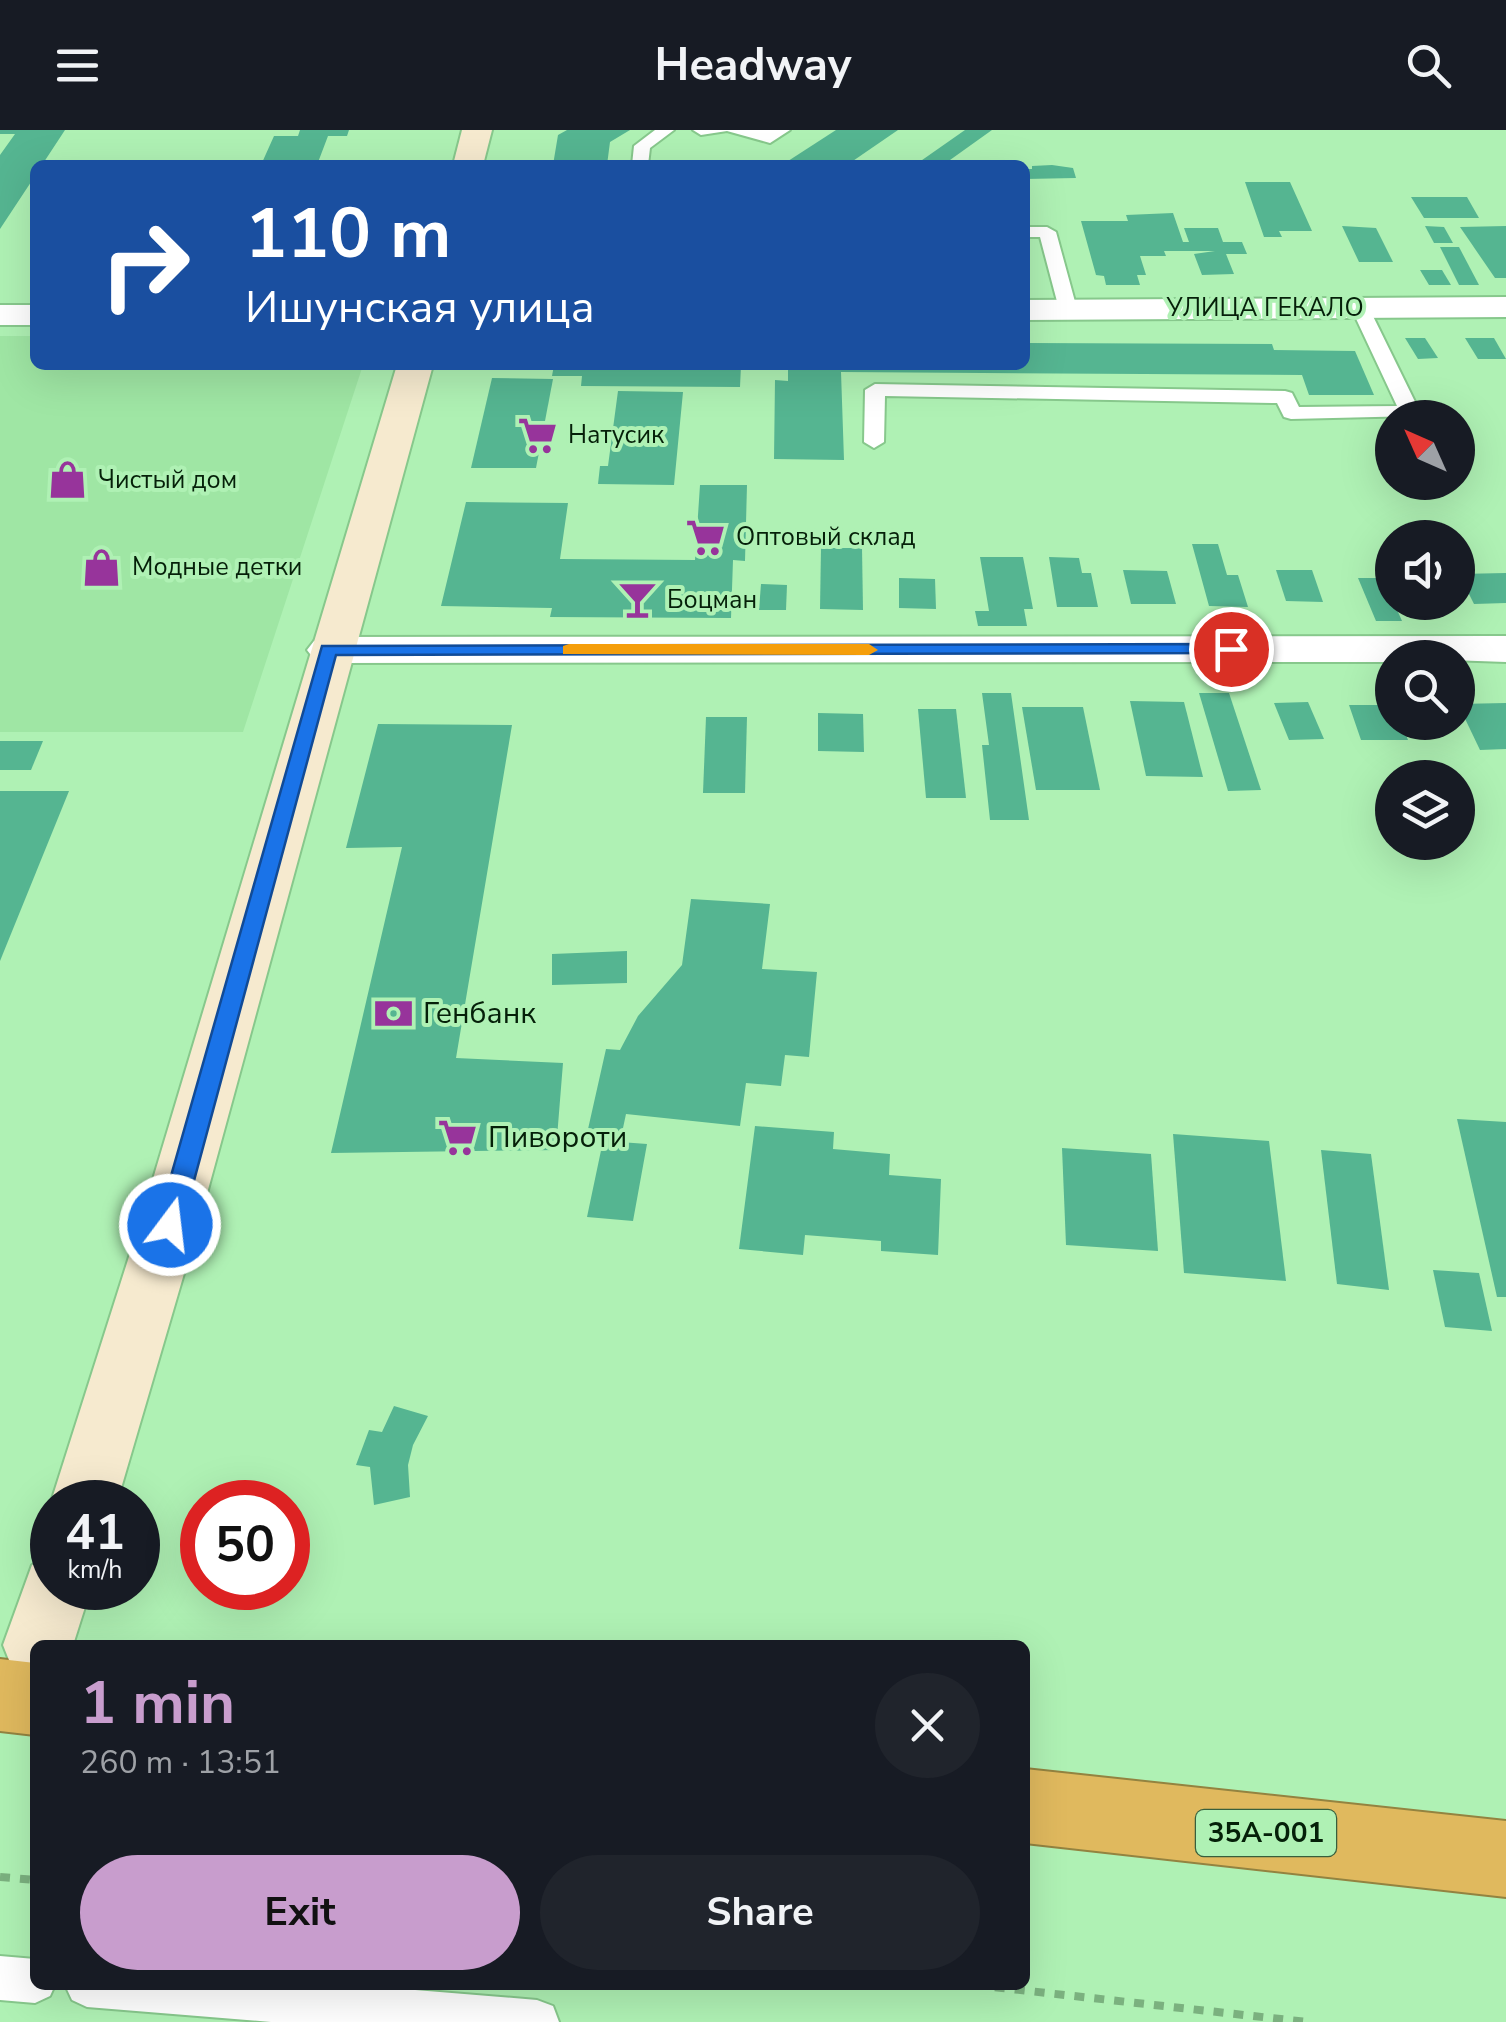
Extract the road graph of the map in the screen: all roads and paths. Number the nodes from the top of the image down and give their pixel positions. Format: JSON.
{"nodes":[{"id":1,"x":478,"y":130,"type":"edge"},
{"id":2,"x":666,"y":130,"type":"edge"},
{"id":3,"x":701,"y":130,"type":"edge"},
{"id":4,"x":720,"y":130,"type":"edge"},
{"id":5,"x":734,"y":130,"type":"edge"},
{"id":6,"x":782,"y":130,"type":"edge"},
{"id":7,"x":469,"y":160,"type":"edge"},
{"id":8,"x":641,"y":160,"type":"edge"},
{"id":9,"x":1030,"y":232,"type":"edge"},
{"id":10,"x":1506,"y":306,"type":"edge"},
{"id":11,"x":1360,"y":308,"type":"junction"},
{"id":12,"x":1030,"y":310,"type":"edge"},
{"id":13,"x":1068,"y":310,"type":"junction"},
{"id":14,"x":30,"y":315,"type":"edge"},
{"id":15,"x":0,"y":316,"type":"edge"},
{"id":16,"x":413,"y":370,"type":"edge"},
{"id":17,"x":874,"y":442,"type":"dead end"},
{"id":18,"x":1506,"y":649,"type":"edge"},
{"id":19,"x":329,"y":650,"type":"junction"},
{"id":20,"x":91,"y":1480,"type":"edge"},
{"id":21,"x":49,"y":1610,"type":"edge"},
{"id":22,"x":39,"y":1640,"type":"edge"},
{"id":23,"x":1030,"y":1807,"type":"edge"},
{"id":24,"x":1506,"y":1858,"type":"edge"},
{"id":25,"x":0,"y":1876,"type":"edge"},
{"id":26,"x":30,"y":1879,"type":"edge"},
{"id":27,"x":0,"y":1978,"type":"edge"},
{"id":28,"x":30,"y":1981,"type":"edge"},
{"id":29,"x":148,"y":1990,"type":"edge"},
{"id":30,"x":1020,"y":1990,"type":"edge"},
{"id":31,"x":537,"y":2022,"type":"edge"},
{"id":32,"x":1307,"y":2022,"type":"edge"}],
"edges":[{"from":1,"to":7,"type":"main road"},
{"from":2,"to":8,"type":"lane"},
{"from":3,"to":4,"type":"lane"},
{"from":5,"to":6,"type":"lane"},
{"from":9,"to":13,"type":"lane"},
{"from":10,"to":11,"type":"street","name":"УЛИЦА ГЕКАЛО"},
{"from":11,"to":13,"type":"street","name":"УЛИЦА ГЕКАЛО"},
{"from":11,"to":17,"type":"lane"},
{"from":12,"to":13,"type":"street","name":"УЛИЦА ГЕКАЛО"},
{"from":14,"to":15,"type":"street"},
{"from":16,"to":19,"type":"main road"},
{"from":18,"to":19,"type":"street"},
{"from":19,"to":20,"type":"main road"},
{"from":21,"to":22,"type":"main road"},
{"from":23,"to":24,"type":"highway","number":"35А-001"},
{"from":25,"to":26,"type":"path"},
{"from":27,"to":28,"type":"lane"},
{"from":29,"to":31,"type":"lane"},
{"from":30,"to":32,"type":"path"}]}
